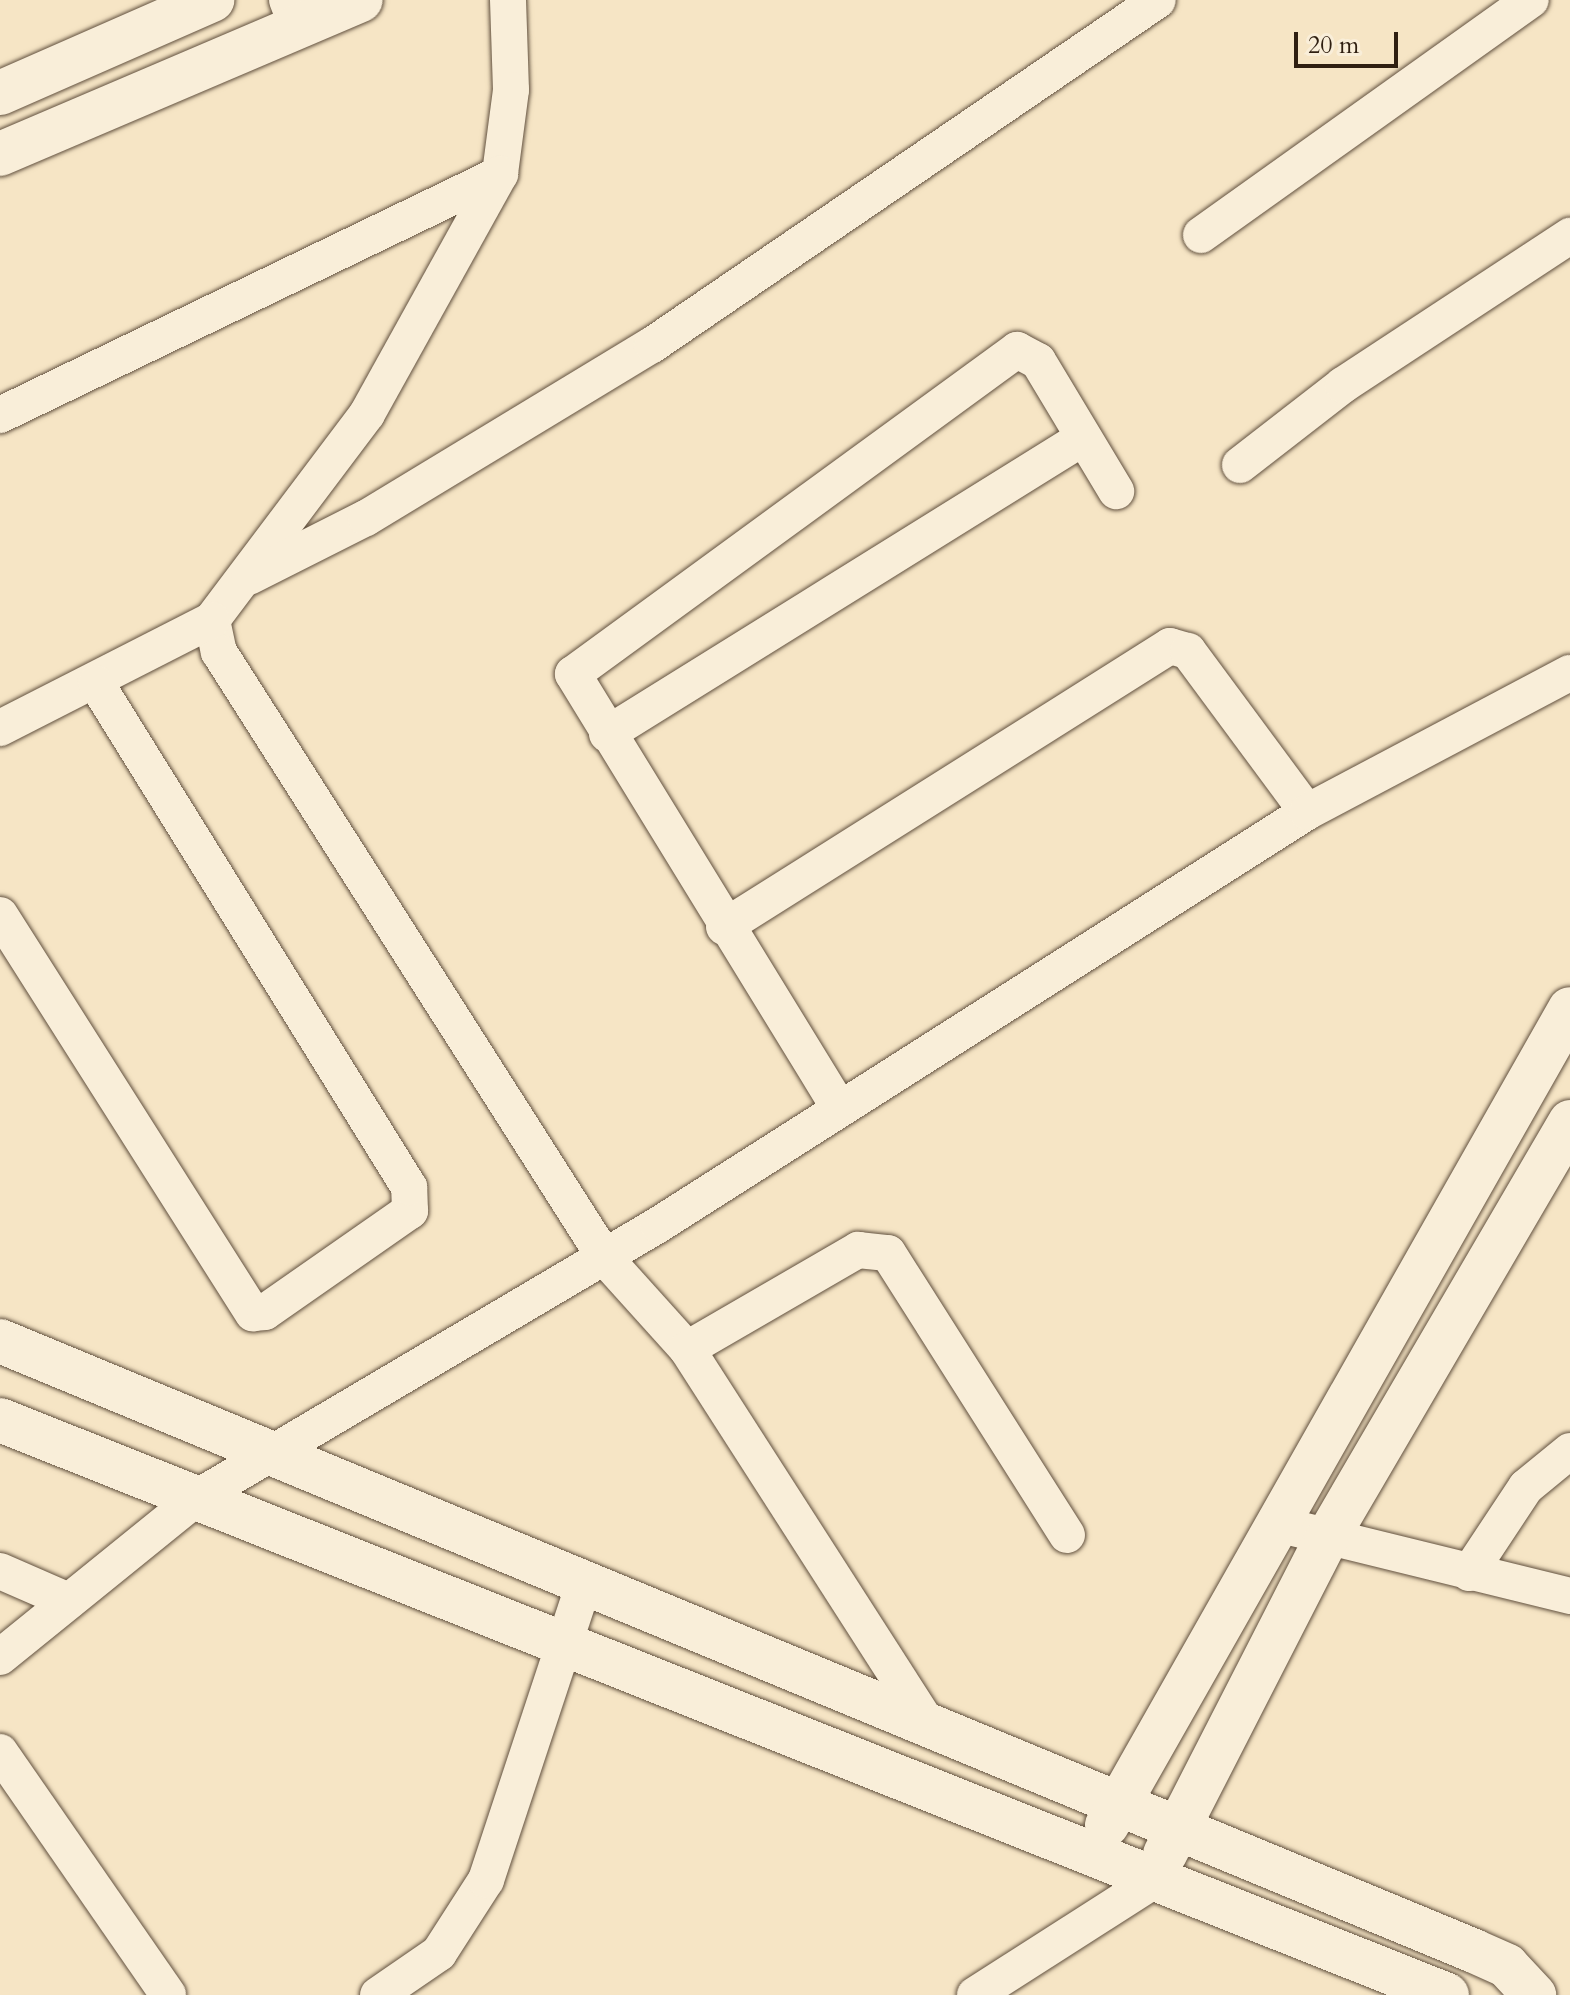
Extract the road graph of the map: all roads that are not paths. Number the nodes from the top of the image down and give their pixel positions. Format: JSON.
{"nodes":[{"id":1,"x":212,"y":0,"type":"edge"},
{"id":2,"x":361,"y":0,"type":"edge"},
{"id":3,"x":508,"y":0,"type":"edge"},
{"id":4,"x":1158,"y":0,"type":"edge"},
{"id":5,"x":1531,"y":0,"type":"edge"},
{"id":6,"x":292,"y":14,"type":"edge"},
{"id":7,"x":0,"y":93,"type":"edge"},
{"id":8,"x":0,"y":154,"type":"edge"},
{"id":9,"x":500,"y":174,"type":"junction"},
{"id":10,"x":1201,"y":235,"type":"dead end"},
{"id":11,"x":1570,"y":236,"type":"edge"},
{"id":12,"x":0,"y":415,"type":"edge"},
{"id":13,"x":1083,"y":438,"type":"junction"},
{"id":14,"x":1240,"y":465,"type":"dead end"},
{"id":15,"x":1116,"y":491,"type":"dead end"},
{"id":16,"x":244,"y":580,"type":"junction"},
{"id":17,"x":212,"y":620,"type":"junction"},
{"id":18,"x":1570,"y":673,"type":"edge"},
{"id":19,"x":96,"y":683,"type":"junction"},
{"id":20,"x":0,"y":728,"type":"edge"},
{"id":21,"x":607,"y":734,"type":"junction"},
{"id":22,"x":1307,"y":812,"type":"junction"},
{"id":23,"x":0,"y":915,"type":"edge"},
{"id":24,"x":724,"y":927,"type":"junction"},
{"id":25,"x":1570,"y":1009,"type":"edge"},
{"id":26,"x":838,"y":1106,"type":"junction"},
{"id":27,"x":1570,"y":1122,"type":"edge"},
{"id":28,"x":605,"y":1258,"type":"junction"},
{"id":29,"x":0,"y":1341,"type":"edge"},
{"id":30,"x":687,"y":1349,"type":"junction"},
{"id":31,"x":0,"y":1420,"type":"edge"},
{"id":32,"x":1570,"y":1451,"type":"edge"},
{"id":33,"x":281,"y":1452,"type":"junction"},
{"id":34,"x":196,"y":1498,"type":"junction"},
{"id":35,"x":1277,"y":1524,"type":"junction"},
{"id":36,"x":1067,"y":1535,"type":"dead end"},
{"id":37,"x":1326,"y":1540,"type":"junction"},
{"id":38,"x":0,"y":1571,"type":"edge"},
{"id":39,"x":1469,"y":1573,"type":"junction"},
{"id":40,"x":585,"y":1581,"type":"junction"},
{"id":41,"x":1570,"y":1596,"type":"edge"},
{"id":42,"x":69,"y":1601,"type":"junction"},
{"id":43,"x":562,"y":1644,"type":"junction"},
{"id":44,"x":0,"y":1657,"type":"edge"},
{"id":45,"x":930,"y":1728,"type":"junction"},
{"id":46,"x":0,"y":1752,"type":"edge"},
{"id":47,"x":1120,"y":1802,"type":"junction"},
{"id":48,"x":1177,"y":1829,"type":"junction"},
{"id":49,"x":1091,"y":1856,"type":"junction"},
{"id":50,"x":1152,"y":1882,"type":"junction"},
{"id":51,"x":168,"y":1995,"type":"edge"},
{"id":52,"x":378,"y":1995,"type":"edge"},
{"id":53,"x":975,"y":1995,"type":"edge"},
{"id":54,"x":1447,"y":1995,"type":"edge"},
{"id":55,"x":1534,"y":1995,"type":"edge"}],
"edges":[{"from":1,"to":7,"type":"street"},
{"from":2,"to":6,"type":"street"},
{"from":3,"to":9,"type":"street"},
{"from":4,"to":16,"type":"street"},
{"from":5,"to":10,"type":"street"},
{"from":6,"to":8,"type":"street"},
{"from":9,"to":12,"type":"street"},
{"from":9,"to":16,"type":"street"},
{"from":11,"to":14,"type":"street"},
{"from":13,"to":15,"type":"street"},
{"from":13,"to":21,"type":"street"},
{"from":13,"to":21,"type":"street"},
{"from":16,"to":17,"type":"street"},
{"from":17,"to":19,"type":"street"},
{"from":17,"to":28,"type":"street"},
{"from":18,"to":22,"type":"street"},
{"from":19,"to":20,"type":"street"},
{"from":19,"to":23,"type":"street"},
{"from":21,"to":24,"type":"street"},
{"from":22,"to":24,"type":"street"},
{"from":22,"to":26,"type":"street"},
{"from":24,"to":26,"type":"street"},
{"from":25,"to":35,"type":"street"},
{"from":26,"to":28,"type":"street"},
{"from":27,"to":37,"type":"street"},
{"from":28,"to":30,"type":"street"},
{"from":28,"to":33,"type":"street"},
{"from":29,"to":33,"type":"street"},
{"from":30,"to":36,"type":"street"},
{"from":30,"to":45,"type":"street"},
{"from":31,"to":34,"type":"street"},
{"from":32,"to":39,"type":"street"},
{"from":33,"to":34,"type":"street"},
{"from":33,"to":40,"type":"street"},
{"from":34,"to":42,"type":"street"},
{"from":34,"to":43,"type":"street"},
{"from":35,"to":37,"type":"street"},
{"from":35,"to":47,"type":"street"},
{"from":37,"to":39,"type":"street"},
{"from":37,"to":48,"type":"street"},
{"from":38,"to":42,"type":"street"},
{"from":39,"to":41,"type":"street"},
{"from":40,"to":43,"type":"street"},
{"from":40,"to":45,"type":"street"},
{"from":42,"to":44,"type":"street"},
{"from":43,"to":49,"type":"street"},
{"from":43,"to":52,"type":"street"},
{"from":45,"to":47,"type":"street"},
{"from":46,"to":51,"type":"street"},
{"from":47,"to":48,"type":"street"},
{"from":47,"to":49,"type":"street"},
{"from":48,"to":50,"type":"street"},
{"from":48,"to":55,"type":"street"},
{"from":49,"to":50,"type":"street"},
{"from":50,"to":53,"type":"street"},
{"from":50,"to":54,"type":"street"}]}
